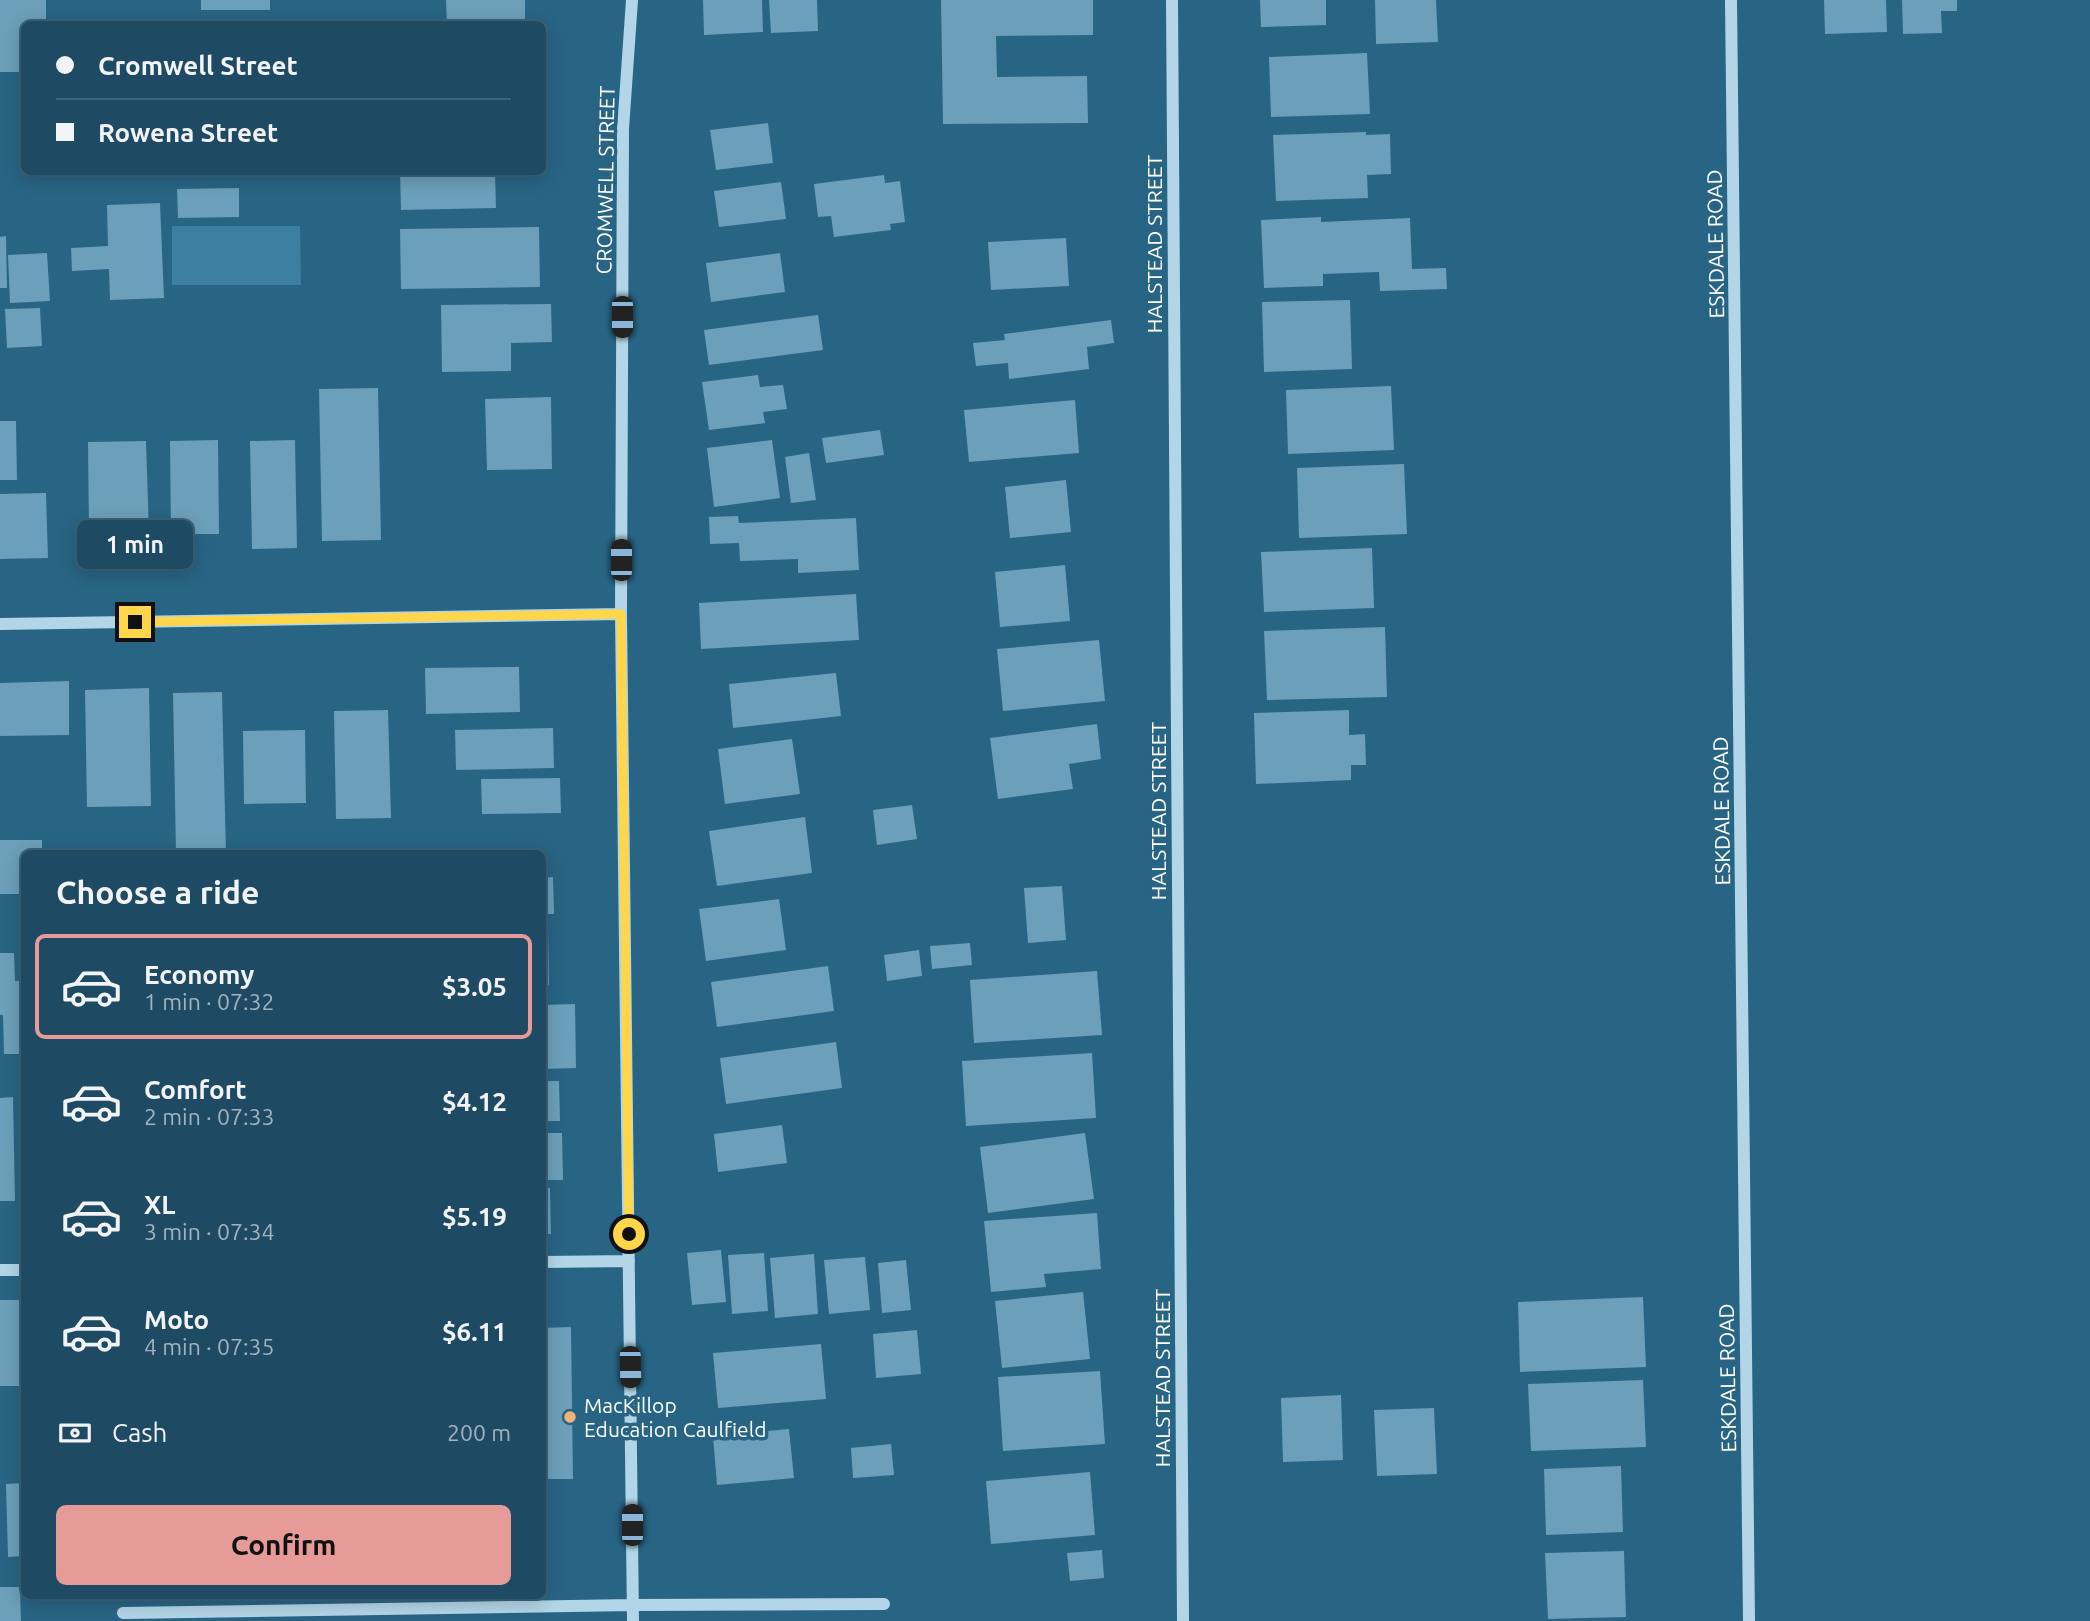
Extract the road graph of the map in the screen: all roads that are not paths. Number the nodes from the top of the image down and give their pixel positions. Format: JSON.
{"nodes":[{"id":1,"x":632,"y":0,"type":"edge"},
{"id":2,"x":1172,"y":0,"type":"edge"},
{"id":3,"x":1731,"y":0,"type":"edge"},
{"id":4,"x":621,"y":614,"type":"junction"},
{"id":5,"x":0,"y":624,"type":"edge"},
{"id":6,"x":629,"y":1261,"type":"junction"},
{"id":7,"x":546,"y":1262,"type":"edge"},
{"id":8,"x":0,"y":1270,"type":"edge"},
{"id":9,"x":21,"y":1270,"type":"edge"},
{"id":10,"x":884,"y":1604,"type":"dead end"},
{"id":11,"x":633,"y":1605,"type":"junction"},
{"id":12,"x":123,"y":1613,"type":"dead end"},
{"id":13,"x":633,"y":1621,"type":"edge"},
{"id":14,"x":1183,"y":1621,"type":"edge"},
{"id":15,"x":1749,"y":1621,"type":"edge"}],
"edges":[{"from":1,"to":4,"type":"street","name":"CROMWELL STREET"},
{"from":2,"to":14,"type":"street","name":"HALSTEAD STREET"},
{"from":3,"to":15,"type":"street","name":"ESKDALE ROAD"},
{"from":4,"to":5,"type":"street"},
{"from":4,"to":6,"type":"street","name":"CROMWELL STREET"},
{"from":6,"to":7,"type":"street"},
{"from":6,"to":11,"type":"street","name":"CROMWELL STREET"},
{"from":8,"to":9,"type":"street"},
{"from":10,"to":11,"type":"street"},
{"from":11,"to":12,"type":"street"},
{"from":11,"to":13,"type":"street","name":"CROMWELL STREET"}]}
